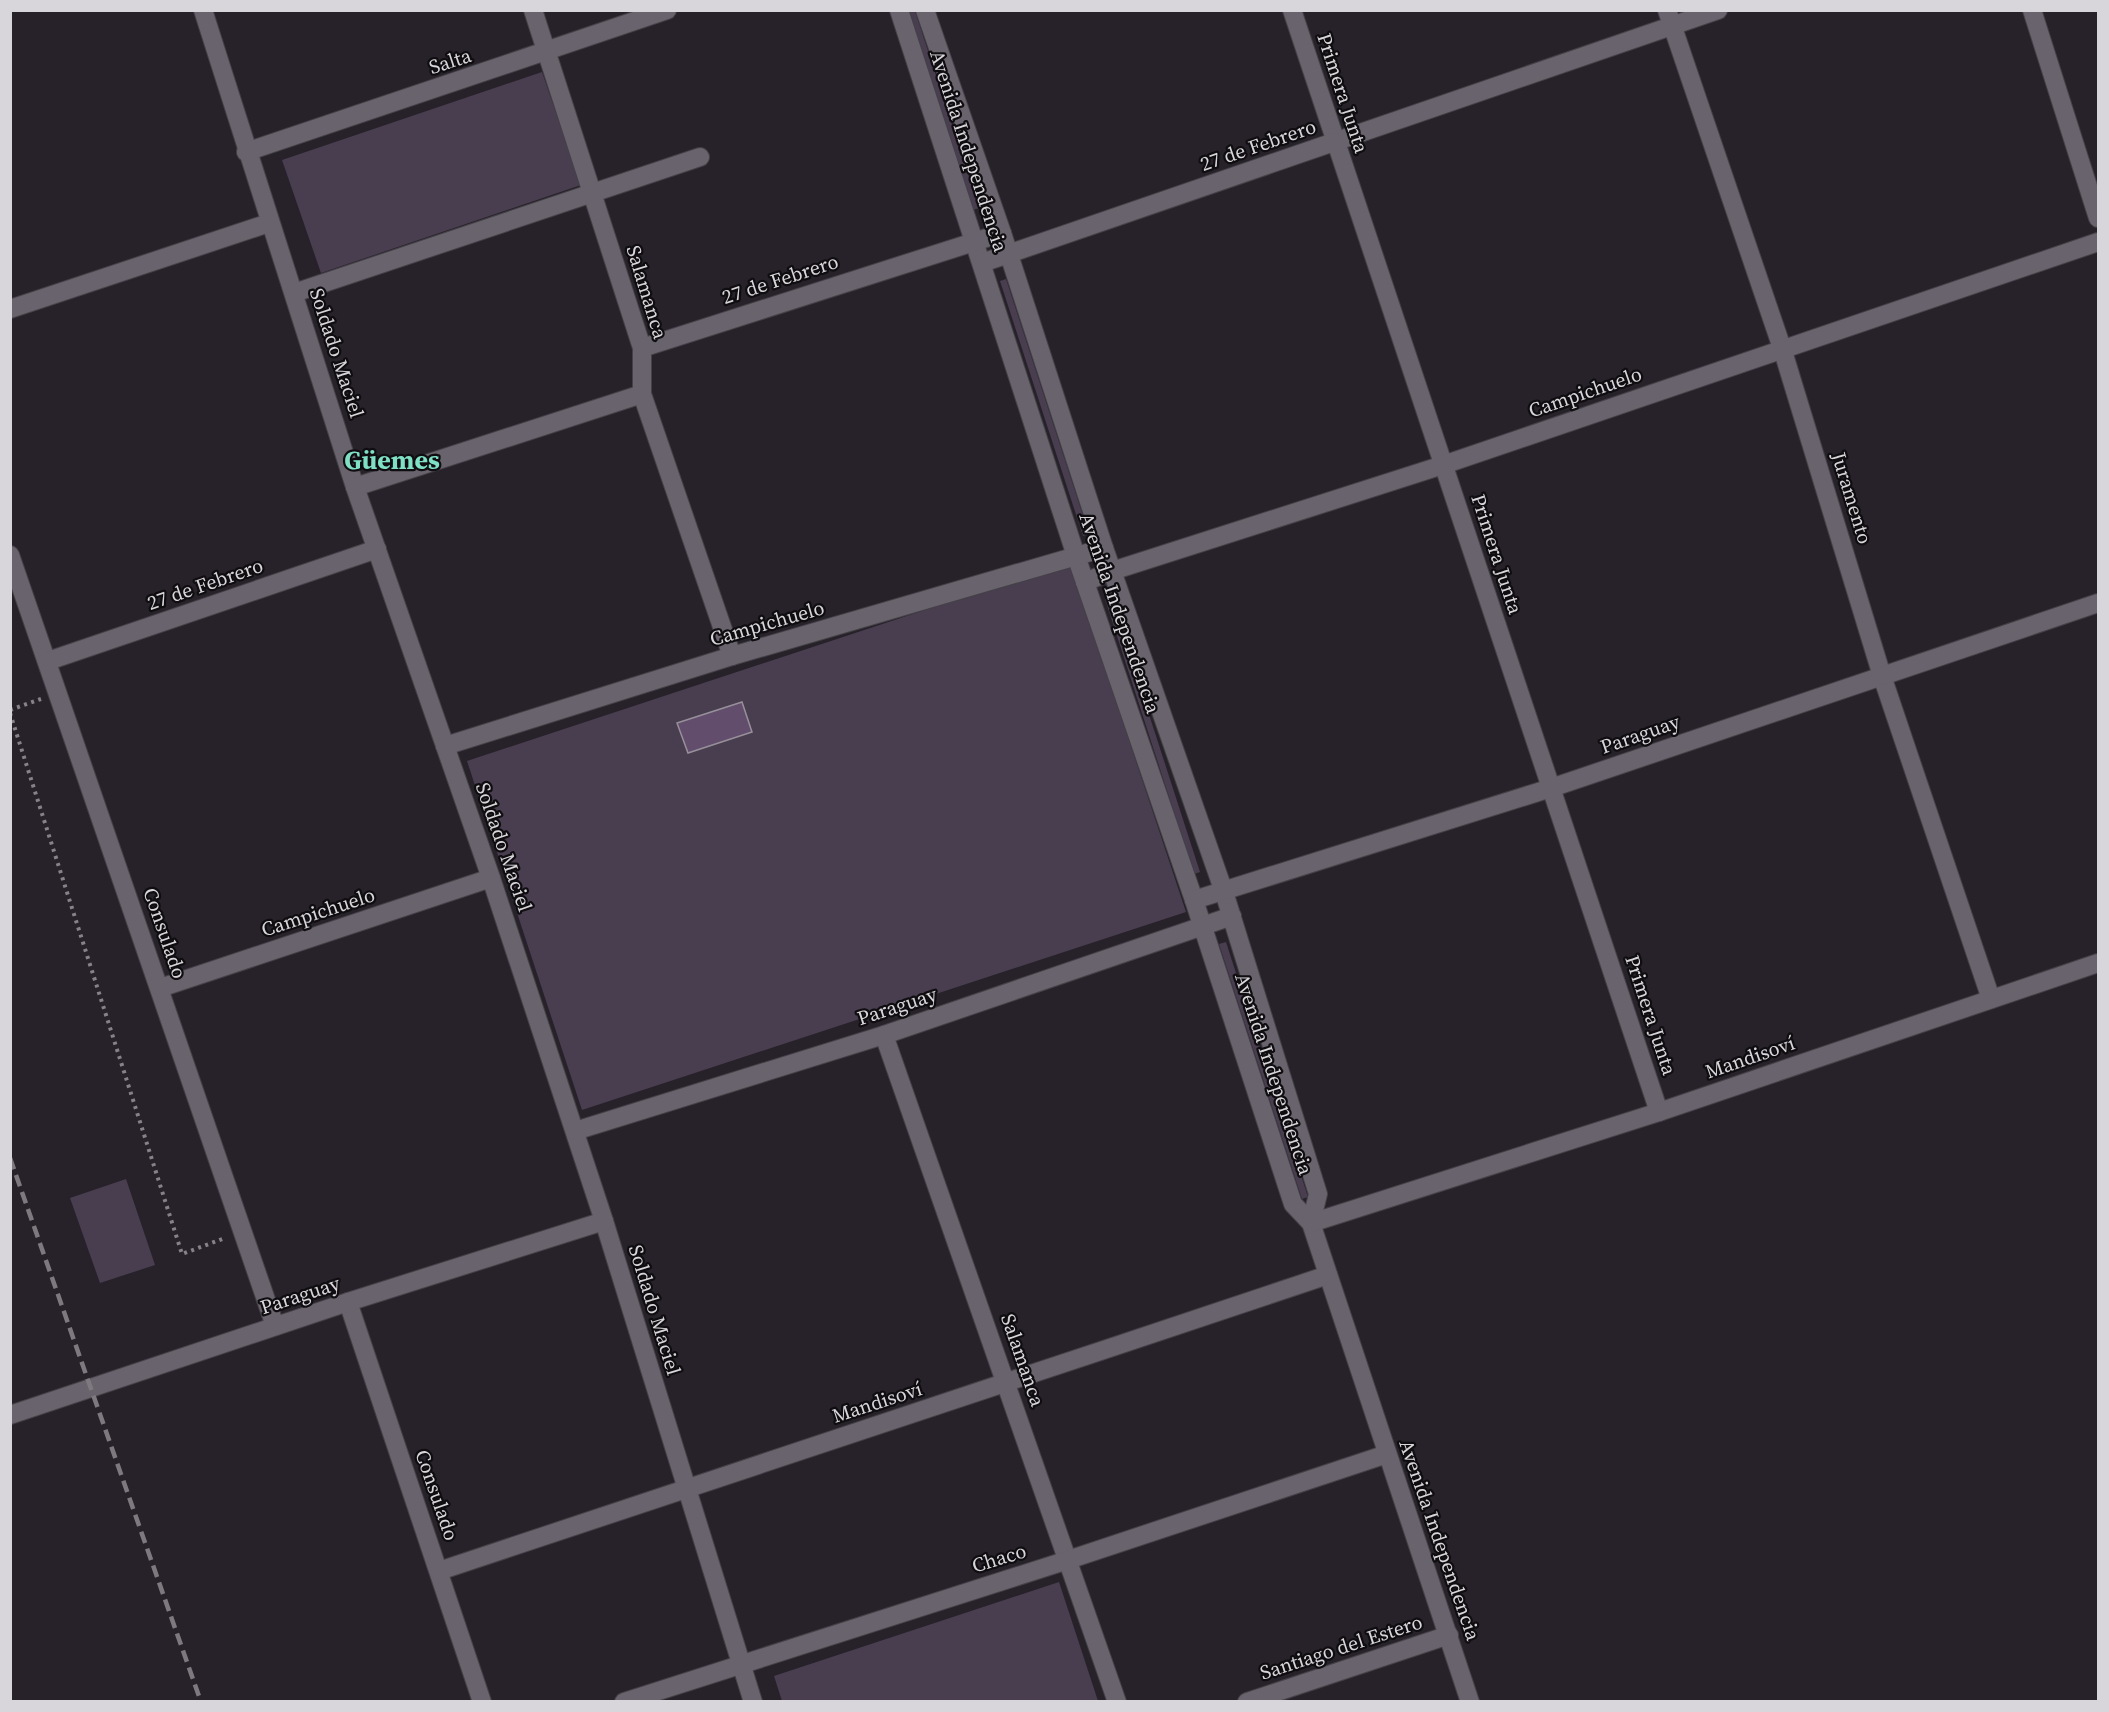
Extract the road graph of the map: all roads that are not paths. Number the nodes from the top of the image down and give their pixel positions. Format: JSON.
{"nodes":[{"id":1,"x":203,"y":10,"type":"edge"},
{"id":2,"x":533,"y":10,"type":"edge"},
{"id":3,"x":667,"y":10,"type":"edge"},
{"id":4,"x":899,"y":10,"type":"edge"},
{"id":5,"x":925,"y":10,"type":"edge"},
{"id":6,"x":1292,"y":10,"type":"edge"},
{"id":7,"x":1718,"y":10,"type":"edge"},
{"id":8,"x":2032,"y":10,"type":"edge"},
{"id":9,"x":1670,"y":18,"type":"edge"},
{"id":10,"x":547,"y":52,"type":"junction"},
{"id":11,"x":1335,"y":141,"type":"junction"},
{"id":12,"x":246,"y":152,"type":"junction"},
{"id":13,"x":700,"y":157,"type":"dead end"},
{"id":14,"x":591,"y":192,"type":"junction"},
{"id":15,"x":2098,"y":218,"type":"edge"},
{"id":16,"x":269,"y":224,"type":"junction"},
{"id":17,"x":1002,"y":233,"type":"junction"},
{"id":18,"x":974,"y":240,"type":"junction"},
{"id":19,"x":2098,"y":242,"type":"edge"},
{"id":20,"x":1008,"y":255,"type":"junction"},
{"id":21,"x":982,"y":263,"type":"junction"},
{"id":22,"x":294,"y":293,"type":"junction"},
{"id":23,"x":10,"y":309,"type":"edge"},
{"id":24,"x":642,"y":348,"type":"junction"},
{"id":25,"x":1782,"y":348,"type":"junction"},
{"id":26,"x":642,"y":394,"type":"junction"},
{"id":27,"x":1443,"y":465,"type":"junction"},
{"id":28,"x":355,"y":487,"type":"junction"},
{"id":29,"x":1104,"y":548,"type":"junction"},
{"id":30,"x":377,"y":549,"type":"junction"},
{"id":31,"x":10,"y":555,"type":"edge"},
{"id":32,"x":1076,"y":556,"type":"junction"},
{"id":33,"x":1112,"y":571,"type":"junction"},
{"id":34,"x":1085,"y":582,"type":"junction"},
{"id":35,"x":2098,"y":603,"type":"edge"},
{"id":36,"x":732,"y":656,"type":"junction"},
{"id":37,"x":48,"y":661,"type":"junction"},
{"id":38,"x":1882,"y":676,"type":"junction"},
{"id":39,"x":445,"y":746,"type":"junction"},
{"id":40,"x":1551,"y":788,"type":"junction"},
{"id":41,"x":491,"y":878,"type":"junction"},
{"id":42,"x":1224,"y":892,"type":"junction"},
{"id":43,"x":1194,"y":900,"type":"junction"},
{"id":44,"x":1232,"y":916,"type":"junction"},
{"id":45,"x":1202,"y":925,"type":"junction"},
{"id":46,"x":2098,"y":963,"type":"edge"},
{"id":47,"x":160,"y":988,"type":"junction"},
{"id":48,"x":1990,"y":999,"type":"junction"},
{"id":49,"x":884,"y":1035,"type":"junction"},
{"id":50,"x":1659,"y":1112,"type":"junction"},
{"id":51,"x":574,"y":1131,"type":"junction"},
{"id":52,"x":604,"y":1221,"type":"junction"},
{"id":53,"x":1311,"y":1223,"type":"junction"},
{"id":54,"x":1328,"y":1275,"type":"junction"},
{"id":55,"x":348,"y":1302,"type":"junction"},
{"id":56,"x":275,"y":1326,"type":"junction"},
{"id":57,"x":1007,"y":1384,"type":"junction"},
{"id":58,"x":10,"y":1415,"type":"edge"},
{"id":59,"x":1387,"y":1454,"type":"junction"},
{"id":60,"x":687,"y":1486,"type":"junction"},
{"id":61,"x":1068,"y":1560,"type":"junction"},
{"id":62,"x":439,"y":1571,"type":"junction"},
{"id":63,"x":1449,"y":1635,"type":"junction"},
{"id":64,"x":740,"y":1663,"type":"junction"},
{"id":65,"x":482,"y":1701,"type":"edge"},
{"id":66,"x":624,"y":1701,"type":"edge"},
{"id":67,"x":753,"y":1701,"type":"edge"},
{"id":68,"x":1117,"y":1701,"type":"edge"},
{"id":69,"x":1247,"y":1701,"type":"edge"},
{"id":70,"x":1470,"y":1701,"type":"edge"}],
"edges":[{"from":1,"to":12,"type":"street","name":"Soldado Maciel"},
{"from":2,"to":10,"type":"street","name":"Salamanca"},
{"from":3,"to":10,"type":"street","name":"Salta"},
{"from":4,"to":18,"type":"street","name":"Avenida Independencia"},
{"from":5,"to":17,"type":"street","name":"Avenida Independencia"},
{"from":6,"to":11,"type":"street","name":"Primera Junta"},
{"from":7,"to":9,"type":"street","name":"27 de Febrero"},
{"from":8,"to":15,"type":"street"},
{"from":9,"to":11,"type":"street","name":"27 de Febrero"},
{"from":9,"to":25,"type":"street","name":"Juramento"},
{"from":10,"to":12,"type":"street","name":"Salta"},
{"from":10,"to":14,"type":"street","name":"Salamanca"},
{"from":11,"to":20,"type":"street","name":"27 de Febrero"},
{"from":11,"to":27,"type":"street","name":"Primera Junta"},
{"from":12,"to":16,"type":"street","name":"Soldado Maciel"},
{"from":13,"to":14,"type":"street"},
{"from":14,"to":22,"type":"street"},
{"from":14,"to":24,"type":"street","name":"Salamanca"},
{"from":16,"to":22,"type":"street","name":"Soldado Maciel"},
{"from":16,"to":23,"type":"street"},
{"from":17,"to":18,"type":"street","name":"27 de Febrero"},
{"from":17,"to":20,"type":"street","name":"Avenida Independencia"},
{"from":18,"to":21,"type":"street","name":"Avenida Independencia"},
{"from":18,"to":24,"type":"street","name":"27 de Febrero"},
{"from":19,"to":25,"type":"street","name":"Campichuelo"},
{"from":20,"to":21,"type":"street","name":"27 de Febrero"},
{"from":20,"to":29,"type":"street","name":"Avenida Independencia"},
{"from":21,"to":32,"type":"street","name":"Avenida Independencia"},
{"from":22,"to":28,"type":"street","name":"Soldado Maciel"},
{"from":24,"to":26,"type":"street","name":"Salamanca"},
{"from":25,"to":27,"type":"street","name":"Campichuelo"},
{"from":25,"to":38,"type":"street","name":"Juramento"},
{"from":26,"to":28,"type":"street"},
{"from":26,"to":36,"type":"street","name":"Salamanca"},
{"from":27,"to":33,"type":"street","name":"Campichuelo"},
{"from":27,"to":40,"type":"street","name":"Primera Junta"},
{"from":28,"to":30,"type":"street","name":"Soldado Maciel"},
{"from":29,"to":32,"type":"street","name":"Campichuelo"},
{"from":29,"to":33,"type":"street","name":"Avenida Independencia"},
{"from":30,"to":37,"type":"street","name":"27 de Febrero"},
{"from":30,"to":39,"type":"street","name":"Soldado Maciel"},
{"from":31,"to":37,"type":"street","name":"Consulado"},
{"from":32,"to":34,"type":"street","name":"Avenida Independencia"},
{"from":32,"to":36,"type":"street","name":"Campichuelo"},
{"from":33,"to":34,"type":"street","name":"Campichuelo"},
{"from":33,"to":42,"type":"street","name":"Avenida Independencia"},
{"from":34,"to":43,"type":"street","name":"Avenida Independencia"},
{"from":35,"to":38,"type":"street","name":"Paraguay"},
{"from":36,"to":39,"type":"street","name":"Campichuelo"},
{"from":37,"to":47,"type":"street","name":"Consulado"},
{"from":38,"to":40,"type":"street","name":"Paraguay"},
{"from":38,"to":48,"type":"street","name":"Juramento"},
{"from":39,"to":41,"type":"street","name":"Soldado Maciel"},
{"from":40,"to":42,"type":"street","name":"Paraguay"},
{"from":40,"to":50,"type":"street","name":"Primera Junta"},
{"from":41,"to":47,"type":"street","name":"Campichuelo"},
{"from":41,"to":51,"type":"street","name":"Soldado Maciel"},
{"from":42,"to":43,"type":"street","name":"Paraguay"},
{"from":42,"to":44,"type":"street","name":"Avenida Independencia"},
{"from":43,"to":45,"type":"street","name":"Avenida Independencia"},
{"from":44,"to":45,"type":"street","name":"Paraguay"},
{"from":44,"to":53,"type":"street","name":"Avenida Independencia"},
{"from":45,"to":49,"type":"street","name":"Paraguay"},
{"from":45,"to":53,"type":"street","name":"Avenida Independencia"},
{"from":46,"to":48,"type":"street","name":"Mandisoví"},
{"from":47,"to":56,"type":"street","name":"Consulado"},
{"from":48,"to":50,"type":"street","name":"Mandisoví"},
{"from":49,"to":51,"type":"street","name":"Paraguay"},
{"from":49,"to":57,"type":"street","name":"Salamanca"},
{"from":50,"to":53,"type":"street","name":"Mandisoví"},
{"from":51,"to":52,"type":"street","name":"Soldado Maciel"},
{"from":52,"to":55,"type":"street","name":"Paraguay"},
{"from":52,"to":60,"type":"street","name":"Soldado Maciel"},
{"from":53,"to":54,"type":"street","name":"Avenida Independencia"},
{"from":54,"to":57,"type":"street","name":"Mandisoví"},
{"from":54,"to":59,"type":"street","name":"Avenida Independencia"},
{"from":55,"to":56,"type":"street","name":"Paraguay"},
{"from":55,"to":62,"type":"street","name":"Consulado"},
{"from":56,"to":58,"type":"street","name":"Paraguay"},
{"from":57,"to":60,"type":"street","name":"Mandisoví"},
{"from":57,"to":61,"type":"street","name":"Salamanca"},
{"from":59,"to":61,"type":"street","name":"Chaco"},
{"from":59,"to":63,"type":"street","name":"Avenida Independencia"},
{"from":60,"to":62,"type":"street","name":"Mandisoví"},
{"from":60,"to":64,"type":"street","name":"Soldado Maciel"},
{"from":61,"to":64,"type":"street","name":"Chaco"},
{"from":61,"to":68,"type":"street","name":"Salamanca"},
{"from":62,"to":65,"type":"street","name":"Consulado"},
{"from":63,"to":69,"type":"street","name":"Santiago del Estero"},
{"from":63,"to":70,"type":"street","name":"Avenida Independencia"},
{"from":64,"to":66,"type":"street","name":"Chaco"},
{"from":64,"to":67,"type":"street","name":"Soldado Maciel"}]}
